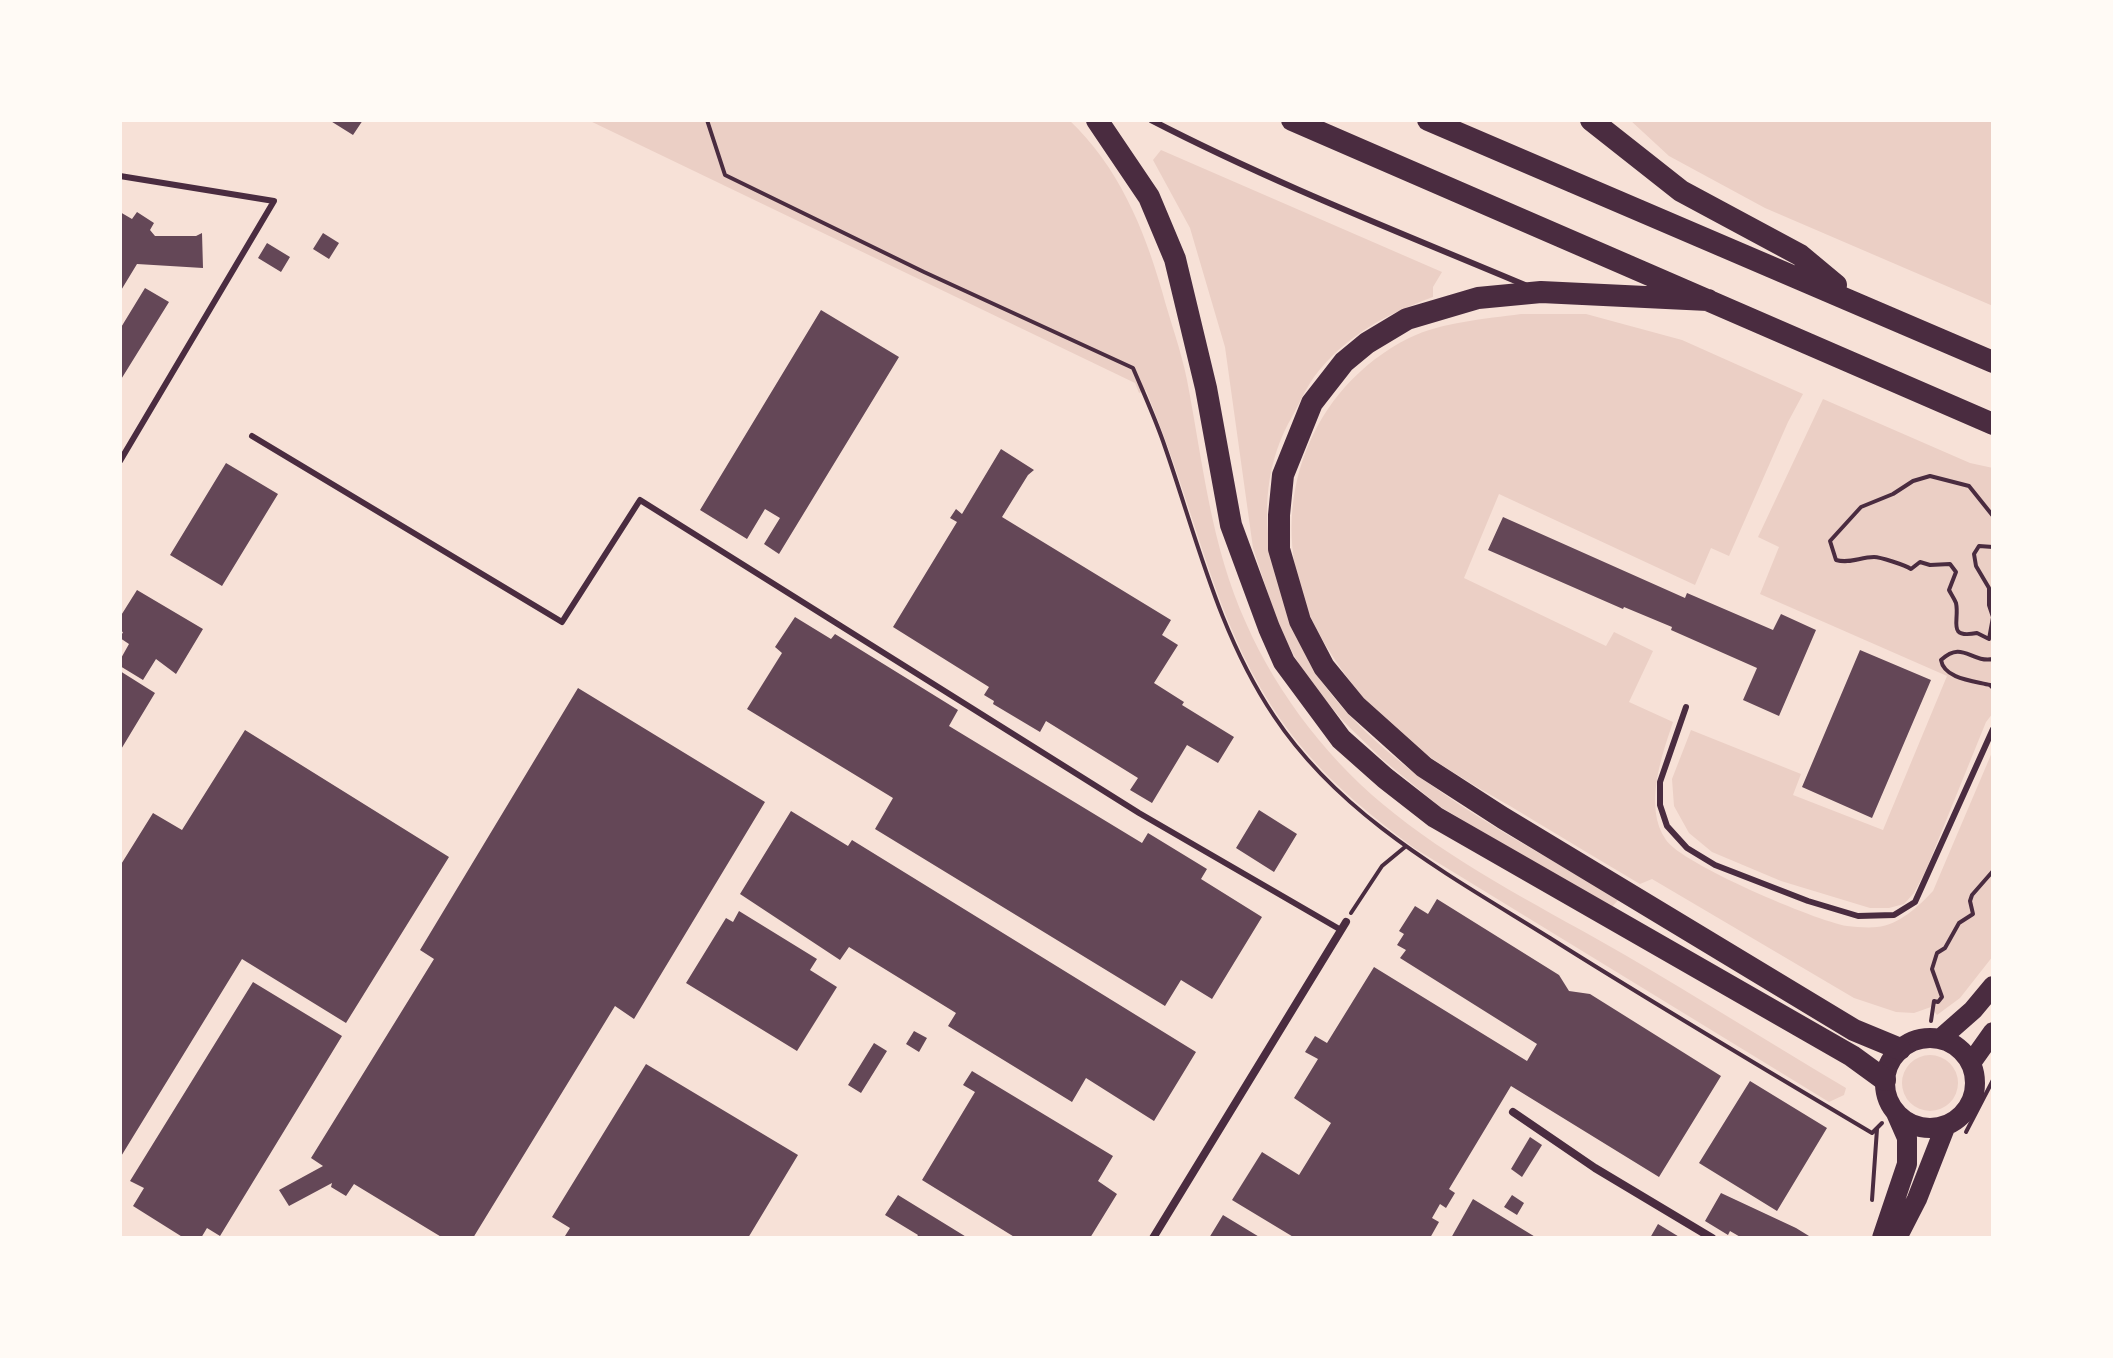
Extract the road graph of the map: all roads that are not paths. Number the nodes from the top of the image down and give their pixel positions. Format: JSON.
{"nodes":[{"id":1,"x":1097,"y":120,"type":"edge"},
{"id":2,"x":1151,"y":120,"type":"edge"},
{"id":3,"x":1292,"y":120,"type":"edge"},
{"id":4,"x":1428,"y":120,"type":"edge"},
{"id":5,"x":1581,"y":120,"type":"edge"},
{"id":6,"x":1591,"y":120,"type":"edge"},
{"id":7,"x":1610,"y":137,"type":"junction"},
{"id":8,"x":120,"y":176,"type":"edge"},
{"id":9,"x":1541,"y":292,"type":"junction"},
{"id":10,"x":1708,"y":300,"type":"junction"},
{"id":11,"x":1855,"y":301,"type":"junction"},
{"id":12,"x":1993,"y":362,"type":"edge"},
{"id":13,"x":1993,"y":424,"type":"edge"},
{"id":14,"x":252,"y":436,"type":"dead end"},
{"id":15,"x":120,"y":461,"type":"edge"},
{"id":16,"x":1686,"y":707,"type":"dead end"},
{"id":17,"x":1993,"y":729,"type":"edge"},
{"id":18,"x":1343,"y":926,"type":"joint"},
{"id":19,"x":1993,"y":986,"type":"edge"},
{"id":20,"x":1993,"y":1032,"type":"edge"},
{"id":21,"x":1940,"y":1039,"type":"junction"},
{"id":22,"x":1900,"y":1049,"type":"junction"},
{"id":23,"x":1971,"y":1063,"type":"junction"},
{"id":24,"x":1885,"y":1080,"type":"junction"},
{"id":25,"x":1513,"y":1112,"type":"dead end"},
{"id":26,"x":1896,"y":1113,"type":"junction"},
{"id":27,"x":1946,"y":1125,"type":"junction"},
{"id":28,"x":1153,"y":1238,"type":"edge"},
{"id":29,"x":1712,"y":1238,"type":"edge"},
{"id":30,"x":1882,"y":1238,"type":"edge"},
{"id":31,"x":1897,"y":1238,"type":"edge"}],
"edges":[{"from":1,"to":24,"type":"highway"},
{"from":2,"to":9,"type":"lane"},
{"from":3,"to":10,"type":"highway"},
{"from":4,"to":11,"type":"highway"},
{"from":5,"to":7,"type":"lane"},
{"from":6,"to":7,"type":"highway"},
{"from":7,"to":11,"type":"highway"},
{"from":8,"to":15,"type":"lane"},
{"from":9,"to":10,"type":"highway"},
{"from":9,"to":22,"type":"highway"},
{"from":10,"to":13,"type":"highway"},
{"from":11,"to":12,"type":"highway"},
{"from":14,"to":18,"type":"lane"},
{"from":16,"to":17,"type":"lane"},
{"from":18,"to":28,"type":"street"},
{"from":19,"to":21,"type":"main road"},
{"from":20,"to":23,"type":"main road"},
{"from":21,"to":22,"type":"main road"},
{"from":21,"to":23,"type":"main road"},
{"from":22,"to":24,"type":"main road"},
{"from":23,"to":27,"type":"main road"},
{"from":24,"to":26,"type":"main road"},
{"from":25,"to":29,"type":"street"},
{"from":26,"to":27,"type":"main road"},
{"from":26,"to":30,"type":"main road"},
{"from":27,"to":31,"type":"main road"}]}
